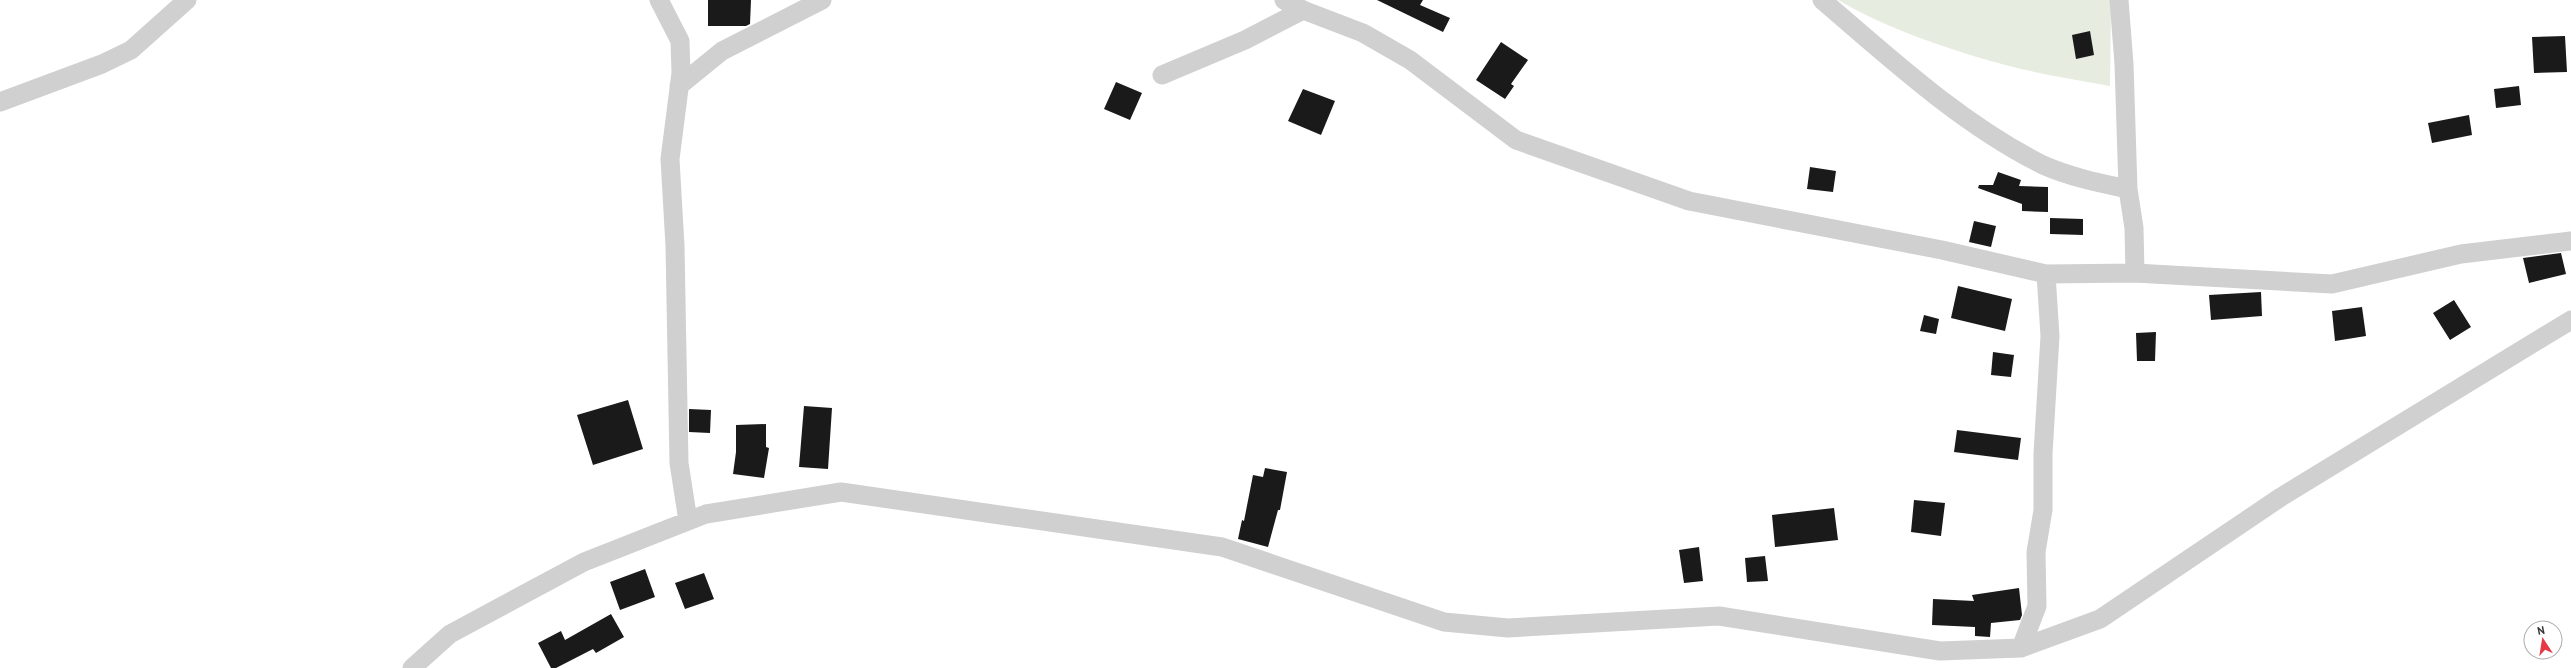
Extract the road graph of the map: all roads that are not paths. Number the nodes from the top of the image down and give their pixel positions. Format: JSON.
{"nodes":[{"id":1,"x":187,"y":0,"type":"edge"},
{"id":2,"x":659,"y":0,"type":"edge"},
{"id":3,"x":822,"y":0,"type":"edge"},
{"id":4,"x":1284,"y":0,"type":"edge"},
{"id":5,"x":1822,"y":0,"type":"edge"},
{"id":6,"x":2119,"y":0,"type":"edge"},
{"id":7,"x":1303,"y":10,"type":"junction"},
{"id":8,"x":1162,"y":75,"type":"dead end"},
{"id":9,"x":679,"y":86,"type":"junction"},
{"id":10,"x":0,"y":102,"type":"edge"},
{"id":11,"x":2128,"y":189,"type":"junction"},
{"id":12,"x":2571,"y":241,"type":"edge"},
{"id":13,"x":2135,"y":272,"type":"junction"},
{"id":14,"x":2046,"y":274,"type":"junction"},
{"id":15,"x":2571,"y":320,"type":"edge"},
{"id":16,"x":688,"y":521,"type":"junction"},
{"id":17,"x":2021,"y":648,"type":"junction"},
{"id":18,"x":412,"y":668,"type":"edge"}],
"edges":[{"from":1,"to":10,"type":"street"},
{"from":2,"to":9,"type":"street"},
{"from":3,"to":9,"type":"street"},
{"from":4,"to":7,"type":"street"},
{"from":5,"to":11,"type":"street"},
{"from":6,"to":11,"type":"street"},
{"from":7,"to":8,"type":"street"},
{"from":7,"to":14,"type":"street"},
{"from":9,"to":16,"type":"street"},
{"from":11,"to":13,"type":"street"},
{"from":12,"to":13,"type":"street"},
{"from":13,"to":14,"type":"street"},
{"from":14,"to":17,"type":"street"},
{"from":15,"to":17,"type":"street"},
{"from":16,"to":17,"type":"street"},
{"from":16,"to":18,"type":"street"}]}
